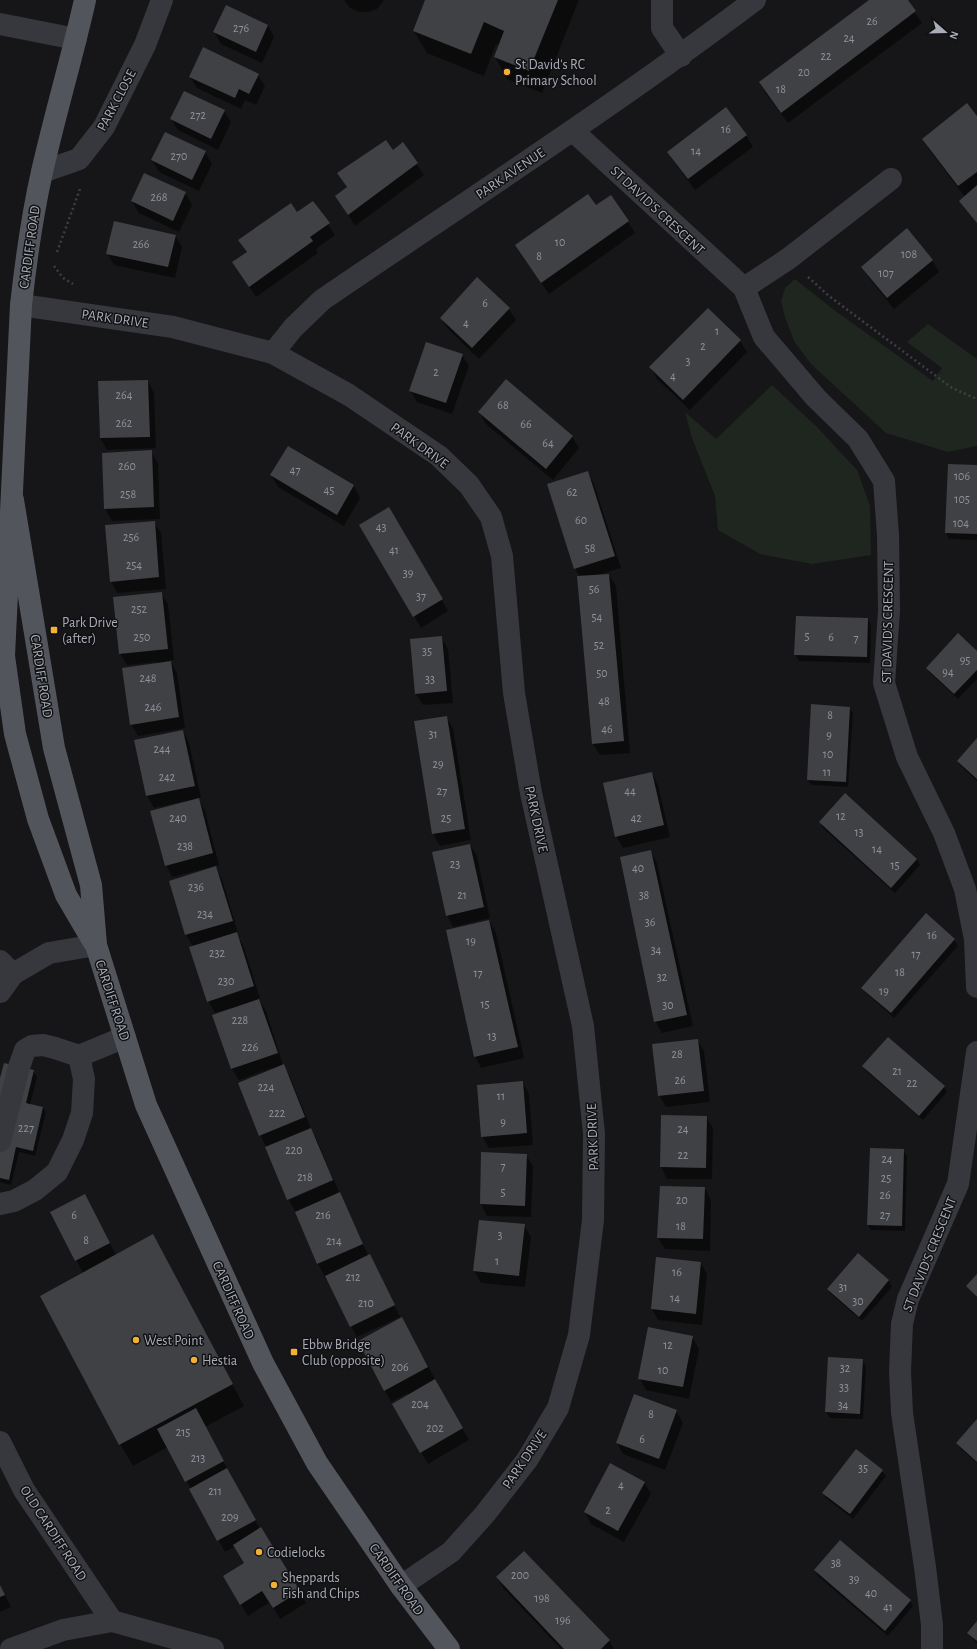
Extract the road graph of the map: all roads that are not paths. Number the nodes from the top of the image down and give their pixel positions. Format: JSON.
{"nodes":[{"id":1,"x":85,"y":0,"type":"edge"},
{"id":2,"x":162,"y":0,"type":"edge"},
{"id":3,"x":662,"y":0,"type":"edge"},
{"id":4,"x":755,"y":0,"type":"edge"},
{"id":5,"x":0,"y":24,"type":"edge"},
{"id":6,"x":76,"y":39,"type":"junction"},
{"id":7,"x":681,"y":56,"type":"junction"},
{"id":8,"x":572,"y":131,"type":"junction"},
{"id":9,"x":42,"y":172,"type":"junction"},
{"id":10,"x":891,"y":179,"type":"dead end"},
{"id":11,"x":744,"y":288,"type":"junction"},
{"id":12,"x":21,"y":305,"type":"junction"},
{"id":13,"x":273,"y":353,"type":"junction"},
{"id":14,"x":13,"y":500,"type":"junction"},
{"id":15,"x":96,"y":945,"type":"junction"},
{"id":16,"x":6,"y":967,"type":"edge"},
{"id":17,"x":977,"y":987,"type":"edge"},
{"id":18,"x":0,"y":992,"type":"edge"},
{"id":19,"x":125,"y":1037,"type":"junction"},
{"id":20,"x":977,"y":1052,"type":"edge"},
{"id":21,"x":79,"y":1056,"type":"junction"},
{"id":22,"x":0,"y":1141,"type":"edge"},
{"id":23,"x":0,"y":1204,"type":"edge"},
{"id":24,"x":0,"y":1442,"type":"edge"},
{"id":25,"x":401,"y":1586,"type":"junction"},
{"id":26,"x":112,"y":1621,"type":"junction"},
{"id":27,"x":430,"y":1626,"type":"junction"},
{"id":28,"x":11,"y":1649,"type":"edge"},
{"id":29,"x":213,"y":1649,"type":"edge"},
{"id":30,"x":438,"y":1649,"type":"edge"},
{"id":31,"x":449,"y":1649,"type":"edge"},
{"id":32,"x":932,"y":1649,"type":"edge"}],
"edges":[{"from":1,"to":6,"type":"main road","name":"CARDIFF ROAD"},
{"from":2,"to":9,"type":"street","name":"PARK CLOSE"},
{"from":3,"to":7,"type":"street"},
{"from":4,"to":7,"type":"street","name":"PARK AVENUE"},
{"from":5,"to":6,"type":"street"},
{"from":6,"to":9,"type":"main road","name":"CARDIFF ROAD"},
{"from":7,"to":8,"type":"street","name":"PARK AVENUE"},
{"from":8,"to":11,"type":"street","name":"ST DAVID'S CRESCENT"},
{"from":8,"to":13,"type":"street","name":"PARK AVENUE"},
{"from":9,"to":12,"type":"main road","name":"CARDIFF ROAD"},
{"from":10,"to":11,"type":"street"},
{"from":11,"to":17,"type":"street","name":"ST DAVID'S CRESCENT"},
{"from":12,"to":13,"type":"street","name":"PARK DRIVE"},
{"from":12,"to":14,"type":"main road","name":"CARDIFF ROAD"},
{"from":13,"to":25,"type":"street","name":"PARK DRIVE"},
{"from":14,"to":15,"type":"main road","name":"CARDIFF ROAD"},
{"from":14,"to":15,"type":"main road","name":"CARDIFF ROAD"},
{"from":15,"to":16,"type":"street"},
{"from":15,"to":19,"type":"main road","name":"CARDIFF ROAD"},
{"from":16,"to":18,"type":"street"},
{"from":19,"to":21,"type":"street"},
{"from":19,"to":25,"type":"main road","name":"CARDIFF ROAD"},
{"from":20,"to":32,"type":"street","name":"ST DAVID'S CRESCENT"},
{"from":21,"to":22,"type":"street"},
{"from":21,"to":23,"type":"street"},
{"from":24,"to":26,"type":"street","name":"OLD CARDIFF ROAD"},
{"from":25,"to":27,"type":"main road","name":"CARDIFF ROAD"},
{"from":26,"to":28,"type":"street"},
{"from":26,"to":29,"type":"street"},
{"from":27,"to":30,"type":"main road","name":"CARDIFF ROAD"},
{"from":27,"to":31,"type":"main road","name":"CARDIFF ROAD"}]}
